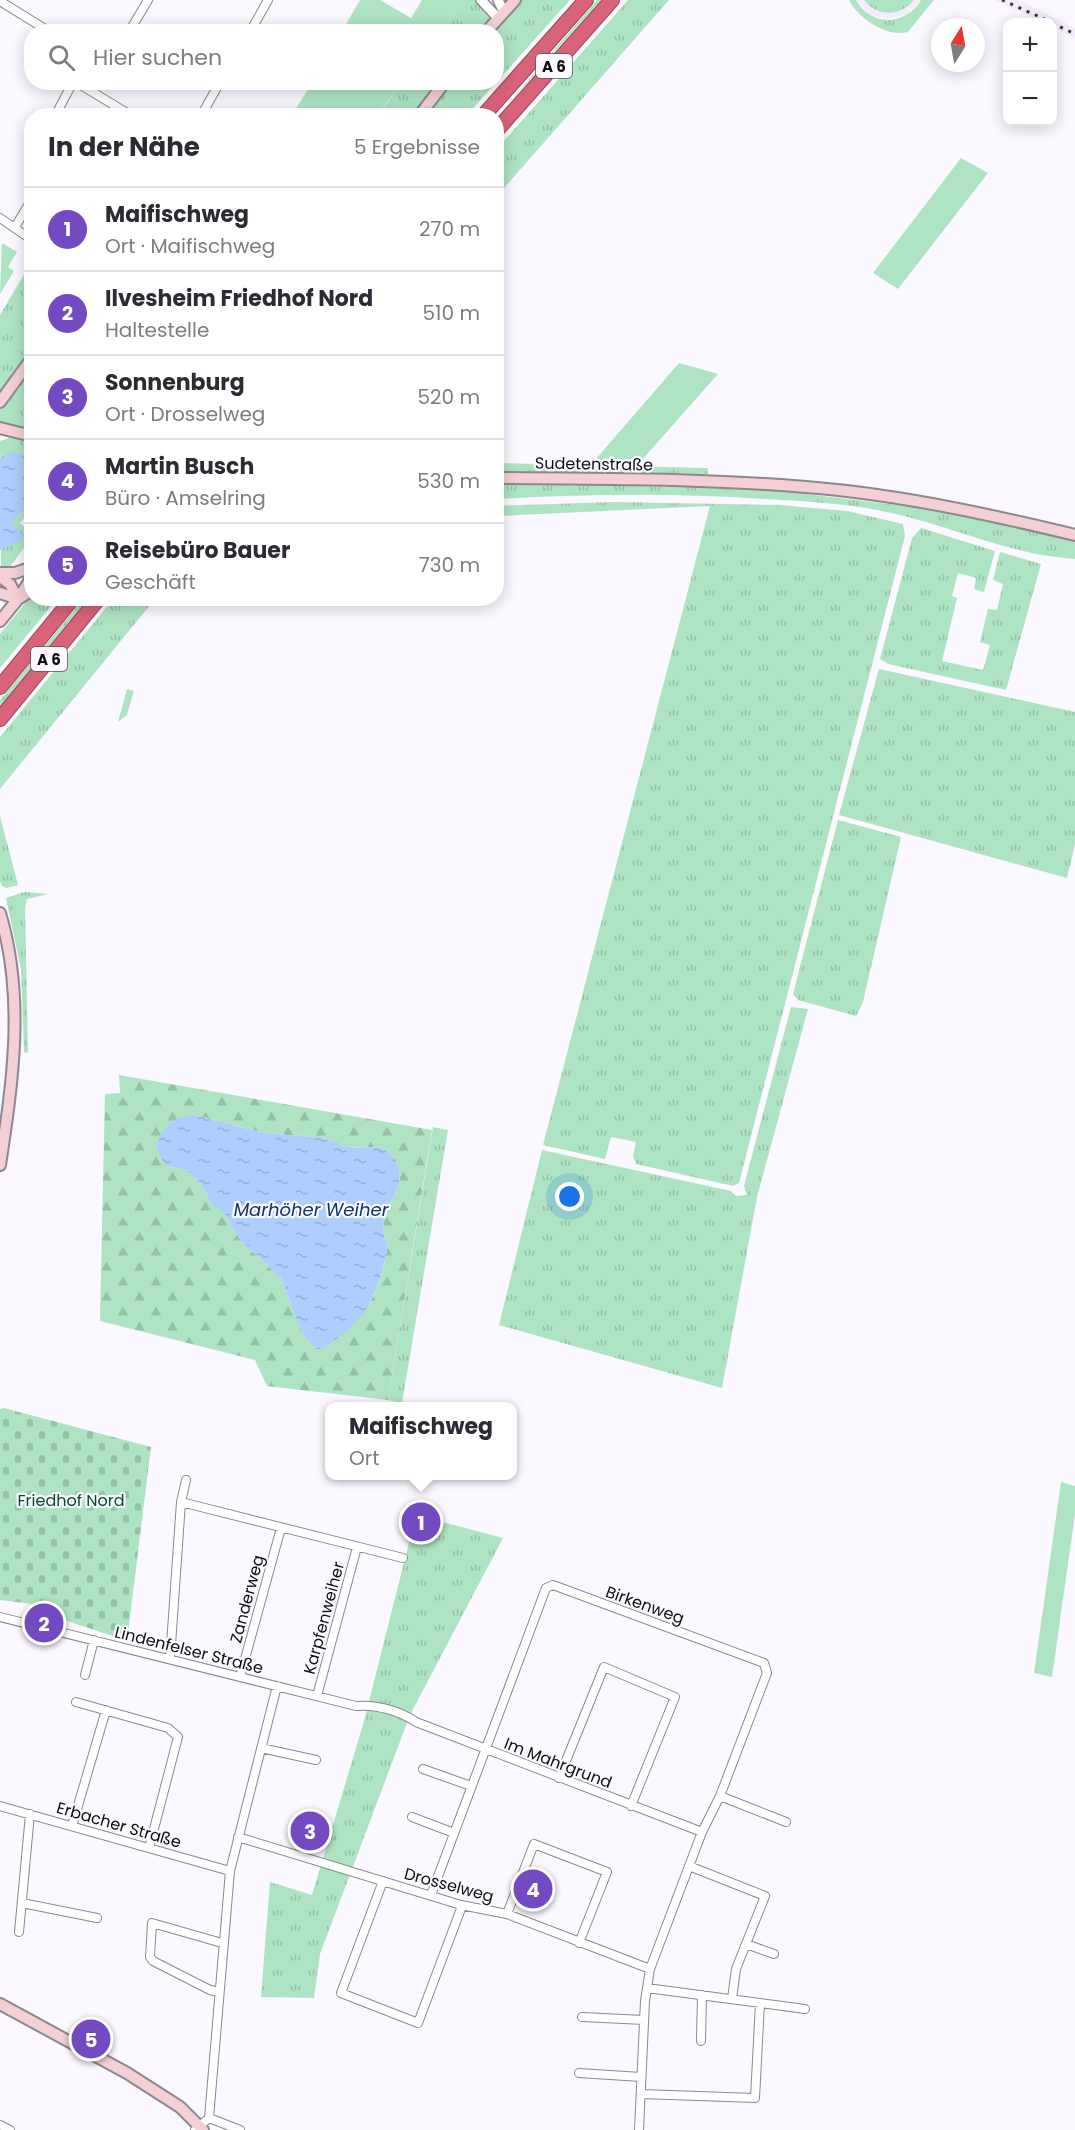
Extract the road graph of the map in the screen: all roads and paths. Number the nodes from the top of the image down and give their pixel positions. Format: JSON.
{"nodes":[{"id":1,"x":148,"y":0,"type":"edge"},
{"id":2,"x":268,"y":0,"type":"edge"},
{"id":3,"x":481,"y":0,"type":"edge"},
{"id":4,"x":515,"y":0,"type":"edge"},
{"id":5,"x":586,"y":0,"type":"edge"},
{"id":6,"x":612,"y":0,"type":"edge"},
{"id":7,"x":0,"y":1,"type":"edge"},
{"id":8,"x":502,"y":7,"type":"edge"},
{"id":9,"x":37,"y":24,"type":"edge"},
{"id":10,"x":134,"y":24,"type":"edge"},
{"id":11,"x":254,"y":24,"type":"edge"},
{"id":12,"x":491,"y":24,"type":"edge"},
{"id":13,"x":70,"y":90,"type":"edge"},
{"id":14,"x":89,"y":90,"type":"edge"},
{"id":15,"x":216,"y":90,"type":"edge"},
{"id":16,"x":439,"y":90,"type":"edge"},
{"id":17,"x":93,"y":92,"type":"joint"},
{"id":18,"x":59,"y":108,"type":"edge"},
{"id":19,"x":119,"y":108,"type":"edge"},
{"id":20,"x":205,"y":108,"type":"edge"},
{"id":21,"x":425,"y":108,"type":"edge"},
{"id":22,"x":490,"y":108,"type":"edge"},
{"id":23,"x":504,"y":122,"type":"edge"},
{"id":24,"x":24,"y":212,"type":"edge"},
{"id":25,"x":0,"y":218,"type":"edge"},
{"id":26,"x":15,"y":227,"type":"junction"},
{"id":27,"x":24,"y":234,"type":"edge"},
{"id":28,"x":24,"y":369,"type":"edge"},
{"id":29,"x":0,"y":402,"type":"edge"},
{"id":30,"x":2,"y":430,"type":"edge"},
{"id":31,"x":24,"y":434,"type":"edge"},
{"id":32,"x":504,"y":478,"type":"edge"},
{"id":33,"x":1075,"y":535,"type":"edge"},
{"id":34,"x":24,"y":570,"type":"edge"},
{"id":35,"x":0,"y":575,"type":"edge"},
{"id":36,"x":24,"y":590,"type":"edge"},
{"id":37,"x":0,"y":593,"type":"edge"},
{"id":38,"x":24,"y":595,"type":"edge"},
{"id":39,"x":18,"y":599,"type":"junction"},
{"id":40,"x":66,"y":606,"type":"edge"},
{"id":41,"x":92,"y":606,"type":"edge"},
{"id":42,"x":0,"y":621,"type":"edge"},
{"id":43,"x":0,"y":687,"type":"edge"},
{"id":44,"x":0,"y":719,"type":"edge"},
{"id":45,"x":0,"y":913,"type":"edge"},
{"id":46,"x":0,"y":1165,"type":"edge"},
{"id":47,"x":186,"y":1480,"type":"dead end"},
{"id":48,"x":181,"y":1502,"type":"junction"},
{"id":49,"x":281,"y":1528,"type":"junction"},
{"id":50,"x":357,"y":1547,"type":"junction"},
{"id":51,"x":403,"y":1558,"type":"dead end"},
{"id":52,"x":1,"y":1618,"type":"edge"},
{"id":53,"x":94,"y":1641,"type":"junction"},
{"id":54,"x":170,"y":1659,"type":"junction"},
{"id":55,"x":85,"y":1675,"type":"dead end"},
{"id":56,"x":240,"y":1677,"type":"junction"},
{"id":57,"x":277,"y":1686,"type":"junction"},
{"id":58,"x":317,"y":1696,"type":"junction"},
{"id":59,"x":76,"y":1702,"type":"dead end"},
{"id":60,"x":106,"y":1710,"type":"junction"},
{"id":61,"x":261,"y":1748,"type":"junction"},
{"id":62,"x":484,"y":1749,"type":"junction"},
{"id":63,"x":316,"y":1760,"type":"dead end"},
{"id":64,"x":423,"y":1768,"type":"dead end"},
{"id":65,"x":559,"y":1778,"type":"junction"},
{"id":66,"x":471,"y":1786,"type":"junction"},
{"id":67,"x":720,"y":1796,"type":"junction"},
{"id":68,"x":0,"y":1806,"type":"edge"},
{"id":69,"x":631,"y":1806,"type":"junction"},
{"id":70,"x":30,"y":1814,"type":"junction"},
{"id":71,"x":412,"y":1817,"type":"dead end"},
{"id":72,"x":786,"y":1821,"type":"dead end"},
{"id":73,"x":72,"y":1826,"type":"junction"},
{"id":74,"x":702,"y":1832,"type":"junction"},
{"id":75,"x":454,"y":1833,"type":"junction"},
{"id":76,"x":238,"y":1837,"type":"junction"},
{"id":77,"x":149,"y":1848,"type":"junction"},
{"id":78,"x":689,"y":1866,"type":"junction"},
{"id":79,"x":230,"y":1871,"type":"junction"},
{"id":80,"x":383,"y":1881,"type":"junction"},
{"id":81,"x":431,"y":1895,"type":"junction"},
{"id":82,"x":22,"y":1903,"type":"junction"},
{"id":83,"x":462,"y":1906,"type":"junction"},
{"id":84,"x":507,"y":1914,"type":"junction"},
{"id":85,"x":97,"y":1918,"type":"dead end"},
{"id":86,"x":19,"y":1932,"type":"dead end"},
{"id":87,"x":222,"y":1943,"type":"junction"},
{"id":88,"x":579,"y":1943,"type":"junction"},
{"id":89,"x":746,"y":1944,"type":"junction"},
{"id":90,"x":774,"y":1954,"type":"dead end"},
{"id":91,"x":650,"y":1969,"type":"junction"},
{"id":92,"x":647,"y":1988,"type":"junction"},
{"id":93,"x":219,"y":1992,"type":"junction"},
{"id":94,"x":702,"y":1995,"type":"junction"},
{"id":95,"x":732,"y":1999,"type":"junction"},
{"id":96,"x":760,"y":2003,"type":"junction"},
{"id":97,"x":0,"y":2004,"type":"edge"},
{"id":98,"x":805,"y":2009,"type":"dead end"},
{"id":99,"x":582,"y":2017,"type":"dead end"},
{"id":100,"x":644,"y":2020,"type":"junction"},
{"id":101,"x":702,"y":2041,"type":"dead end"},
{"id":102,"x":579,"y":2073,"type":"dead end"},
{"id":103,"x":641,"y":2077,"type":"junction"},
{"id":104,"x":641,"y":2094,"type":"junction"},
{"id":105,"x":209,"y":2118,"type":"junction"},
{"id":106,"x":0,"y":2125,"type":"edge"},
{"id":107,"x":200,"y":2129,"type":"edge"},
{"id":108,"x":10,"y":2130,"type":"edge"},
{"id":109,"x":240,"y":2130,"type":"edge"},
{"id":110,"x":639,"y":2130,"type":"edge"}],
"edges":[{"from":1,"to":10,"type":"street"},
{"from":2,"to":11,"type":"street"},
{"from":3,"to":8,"type":"street"},
{"from":4,"to":8,"type":"main road"},
{"from":5,"to":22,"type":"highway","number":"A 6"},
{"from":6,"to":23,"type":"highway","number":"A 6"},
{"from":7,"to":9,"type":"street"},
{"from":8,"to":12,"type":"main road"},
{"from":13,"to":18,"type":"street"},
{"from":14,"to":17,"type":"street"},
{"from":15,"to":20,"type":"street"},
{"from":16,"to":21,"type":"main road"},
{"from":17,"to":19,"type":"street"},
{"from":24,"to":26,"type":"street"},
{"from":25,"to":26,"type":"street"},
{"from":26,"to":27,"type":"street"},
{"from":28,"to":29,"type":"main road"},
{"from":30,"to":31,"type":"main road"},
{"from":32,"to":33,"type":"main road","name":"Sudetenstraße"},
{"from":34,"to":35,"type":"main road"},
{"from":35,"to":39,"type":"main road"},
{"from":36,"to":39,"type":"main road"},
{"from":37,"to":39,"type":"main road"},
{"from":38,"to":39,"type":"main road"},
{"from":39,"to":42,"type":"main road"},
{"from":40,"to":43,"type":"highway","number":"A 6"},
{"from":41,"to":44,"type":"highway","number":"A 6"},
{"from":45,"to":46,"type":"main road"},
{"from":47,"to":48,"type":"street"},
{"from":48,"to":49,"type":"street"},
{"from":48,"to":54,"type":"street"},
{"from":49,"to":50,"type":"street"},
{"from":49,"to":56,"type":"street","name":"Zanderweg"},
{"from":50,"to":51,"type":"street"},
{"from":50,"to":58,"type":"street","name":"Karpfenweiher"},
{"from":52,"to":53,"type":"street","name":"Lindenfelser Straße"},
{"from":53,"to":54,"type":"street","name":"Lindenfelser Straße"},
{"from":53,"to":55,"type":"street","name":"Lindenfelser Straße"},
{"from":54,"to":56,"type":"street","name":"Lindenfelser Straße"},
{"from":56,"to":57,"type":"street","name":"Lindenfelser Straße"},
{"from":57,"to":58,"type":"street","name":"Im Mahrgrund"},
{"from":57,"to":61,"type":"street"},
{"from":58,"to":62,"type":"street","name":"Im Mahrgrund"},
{"from":59,"to":60,"type":"street"},
{"from":60,"to":73,"type":"street"},
{"from":60,"to":77,"type":"street"},
{"from":61,"to":63,"type":"street"},
{"from":61,"to":76,"type":"street"},
{"from":62,"to":65,"type":"street","name":"Im Mahrgrund"},
{"from":62,"to":66,"type":"street"},
{"from":62,"to":67,"type":"street","name":"Birkenweg"},
{"from":64,"to":66,"type":"street"},
{"from":65,"to":69,"type":"street","name":"Im Mahrgrund"},
{"from":65,"to":69,"type":"street"},
{"from":66,"to":75,"type":"street"},
{"from":67,"to":72,"type":"street"},
{"from":67,"to":74,"type":"street","name":"Birkenweg"},
{"from":68,"to":70,"type":"street","name":"Erbacher Straße"},
{"from":69,"to":74,"type":"street","name":"Im Mahrgrund"},
{"from":70,"to":73,"type":"street","name":"Erbacher Straße"},
{"from":70,"to":82,"type":"street"},
{"from":71,"to":75,"type":"street"},
{"from":73,"to":77,"type":"street","name":"Erbacher Straße"},
{"from":74,"to":78,"type":"street"},
{"from":75,"to":81,"type":"street"},
{"from":76,"to":79,"type":"street"},
{"from":76,"to":80,"type":"street","name":"Drosselweg"},
{"from":77,"to":79,"type":"street","name":"Erbacher Straße"},
{"from":78,"to":89,"type":"street"},
{"from":78,"to":91,"type":"street"},
{"from":79,"to":87,"type":"street"},
{"from":80,"to":81,"type":"street","name":"Drosselweg"},
{"from":80,"to":83,"type":"street"},
{"from":81,"to":83,"type":"street","name":"Drosselweg"},
{"from":82,"to":85,"type":"street"},
{"from":82,"to":86,"type":"street"},
{"from":83,"to":84,"type":"street","name":"Drosselweg"},
{"from":84,"to":88,"type":"street","name":"Drosselweg"},
{"from":84,"to":88,"type":"street"},
{"from":87,"to":93,"type":"street"},
{"from":87,"to":93,"type":"street"},
{"from":88,"to":91,"type":"street","name":"Drosselweg"},
{"from":89,"to":90,"type":"street"},
{"from":89,"to":95,"type":"street"},
{"from":91,"to":92,"type":"street"},
{"from":92,"to":94,"type":"street"},
{"from":92,"to":100,"type":"street"},
{"from":93,"to":105,"type":"street"},
{"from":94,"to":95,"type":"street"},
{"from":94,"to":101,"type":"street"},
{"from":95,"to":96,"type":"street"},
{"from":96,"to":98,"type":"street"},
{"from":96,"to":104,"type":"street"},
{"from":97,"to":107,"type":"main road"},
{"from":99,"to":100,"type":"street"},
{"from":100,"to":103,"type":"street"},
{"from":102,"to":103,"type":"street"},
{"from":103,"to":104,"type":"street"},
{"from":104,"to":110,"type":"street"},
{"from":105,"to":107,"type":"street"},
{"from":105,"to":109,"type":"street"},
{"from":106,"to":108,"type":"street"}]}
